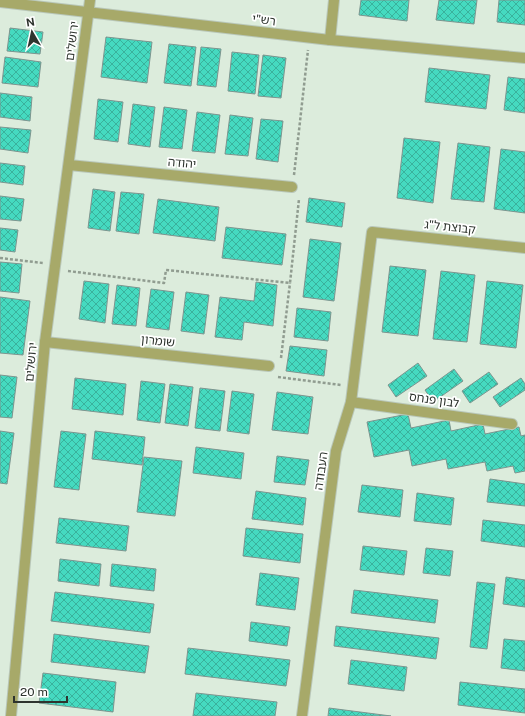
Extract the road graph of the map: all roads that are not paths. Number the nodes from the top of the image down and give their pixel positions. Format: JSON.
{"nodes":[{"id":1,"x":90,"y":0,"type":"edge"},
{"id":2,"x":334,"y":0,"type":"edge"},
{"id":3,"x":0,"y":2,"type":"edge"},
{"id":4,"x":88,"y":12,"type":"junction"},
{"id":5,"x":330,"y":40,"type":"junction"},
{"id":6,"x":525,"y":58,"type":"edge"},
{"id":7,"x":69,"y":165,"type":"junction"},
{"id":8,"x":292,"y":187,"type":"road end"},
{"id":9,"x":372,"y":232,"type":"joint"},
{"id":10,"x":525,"y":248,"type":"edge"},
{"id":11,"x":45,"y":342,"type":"junction"},
{"id":12,"x":269,"y":366,"type":"road end"},
{"id":13,"x":351,"y":402,"type":"junction"},
{"id":14,"x":512,"y":424,"type":"dead end"},
{"id":15,"x":11,"y":716,"type":"edge"},
{"id":16,"x":302,"y":716,"type":"edge"}],
"edges":[{"from":1,"to":4,"type":"street","name":"ירושלים"},
{"from":2,"to":5,"type":"street"},
{"from":3,"to":4,"type":"street","name":"רש\"י"},
{"from":4,"to":5,"type":"street","name":"רש\"י"},
{"from":4,"to":7,"type":"street","name":"ירושלים"},
{"from":5,"to":6,"type":"street","name":"רש\"י"},
{"from":7,"to":8,"type":"street","name":"יהודה"},
{"from":7,"to":11,"type":"street","name":"ירושלים"},
{"from":9,"to":10,"type":"street","name":"קבוצת ל\"ג"},
{"from":9,"to":13,"type":"street","name":"העבודה"},
{"from":11,"to":12,"type":"street","name":"שומרון"},
{"from":11,"to":15,"type":"street","name":"ירושלים"},
{"from":13,"to":14,"type":"street","name":"לבון פנחס"},
{"from":13,"to":16,"type":"street","name":"העבודה"}]}
